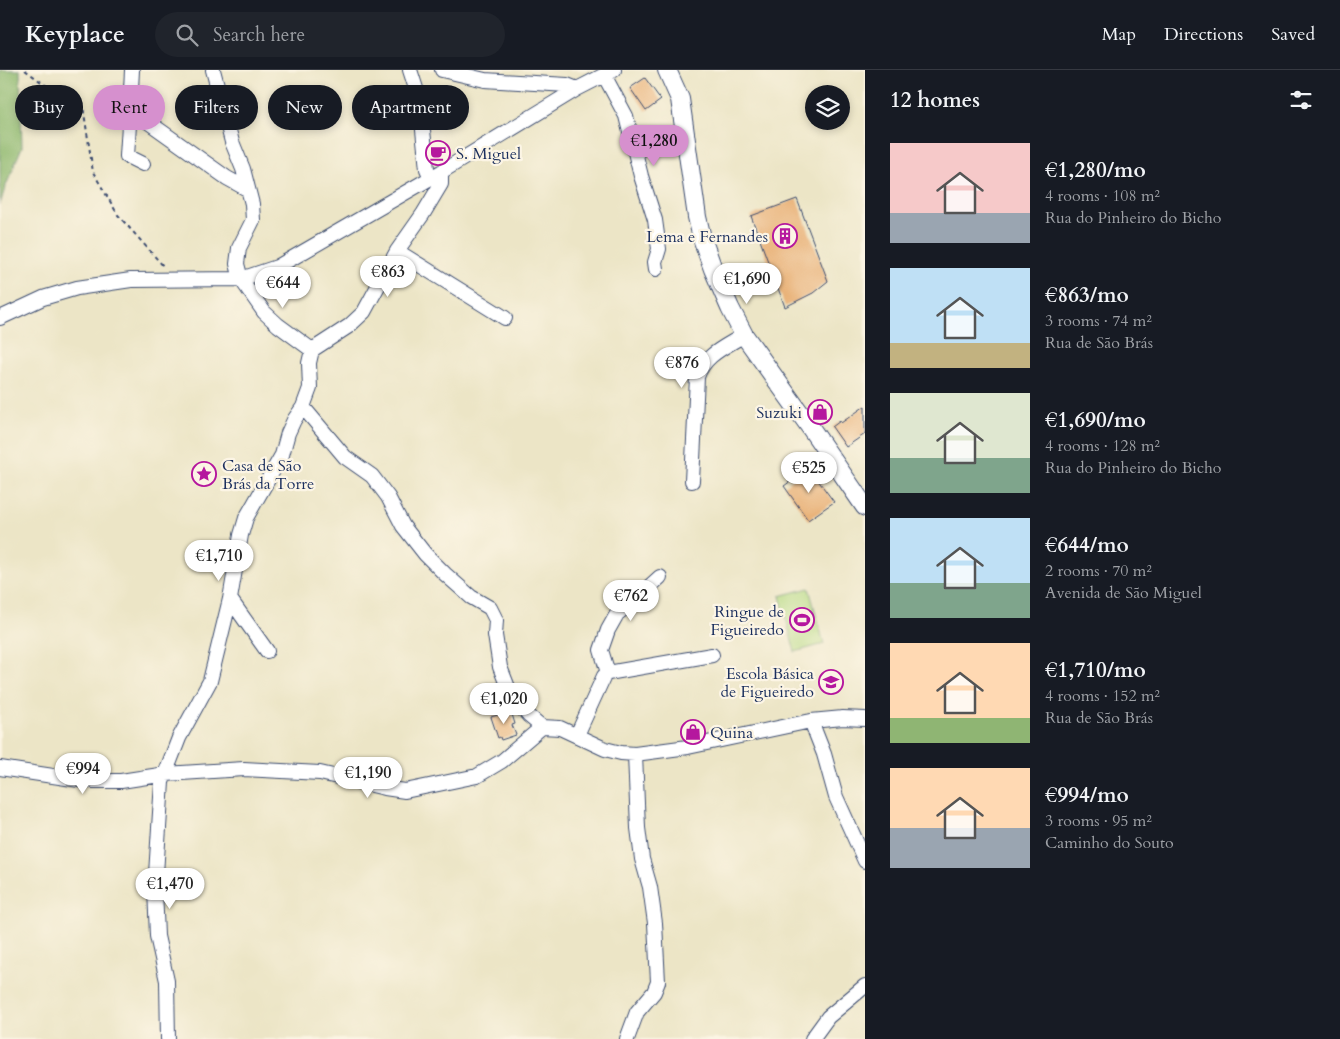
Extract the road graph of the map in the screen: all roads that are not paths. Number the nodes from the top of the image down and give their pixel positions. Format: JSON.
{"nodes":[{"id":1,"x":132,"y":70,"type":"edge"},
{"id":2,"x":213,"y":70,"type":"edge"},
{"id":3,"x":410,"y":70,"type":"edge"},
{"id":4,"x":442,"y":70,"type":"edge"},
{"id":5,"x":660,"y":70,"type":"edge"},
{"id":6,"x":667,"y":70,"type":"edge"},
{"id":7,"x":610,"y":72,"type":"edge"},
{"id":8,"x":131,"y":85,"type":"edge"},
{"id":9,"x":674,"y":88,"type":"junction"},
{"id":10,"x":577,"y":89,"type":"junction"},
{"id":11,"x":129,"y":130,"type":"edge"},
{"id":12,"x":160,"y":130,"type":"edge"},
{"id":13,"x":143,"y":164,"type":"dead end"},
{"id":14,"x":436,"y":175,"type":"junction"},
{"id":15,"x":247,"y":189,"type":"junction"},
{"id":16,"x":397,"y":251,"type":"junction"},
{"id":17,"x":656,"y":270,"type":"dead end"},
{"id":18,"x":241,"y":280,"type":"junction"},
{"id":19,"x":0,"y":318,"type":"edge"},
{"id":20,"x":505,"y":318,"type":"dead end"},
{"id":21,"x":744,"y":335,"type":"junction"},
{"id":22,"x":312,"y":350,"type":"junction"},
{"id":23,"x":303,"y":408,"type":"junction"},
{"id":24,"x":692,"y":481,"type":"dead end"},
{"id":25,"x":865,"y":507,"type":"edge"},
{"id":26,"x":660,"y":577,"type":"dead end"},
{"id":27,"x":230,"y":599,"type":"junction"},
{"id":28,"x":267,"y":651,"type":"dead end"},
{"id":29,"x":712,"y":655,"type":"dead end"},
{"id":30,"x":608,"y":673,"type":"junction"},
{"id":31,"x":865,"y":720,"type":"edge"},
{"id":32,"x":811,"y":721,"type":"junction"},
{"id":33,"x":542,"y":727,"type":"junction"},
{"id":34,"x":577,"y":736,"type":"junction"},
{"id":35,"x":635,"y":754,"type":"junction"},
{"id":36,"x":0,"y":768,"type":"edge"},
{"id":37,"x":166,"y":774,"type":"junction"},
{"id":38,"x":865,"y":861,"type":"edge"},
{"id":39,"x":865,"y":986,"type":"edge"},
{"id":40,"x":168,"y":1039,"type":"edge"},
{"id":41,"x":627,"y":1039,"type":"edge"},
{"id":42,"x":812,"y":1039,"type":"edge"}],
"edges":[{"from":1,"to":8,"type":"street"},
{"from":2,"to":15,"type":"street"},
{"from":3,"to":14,"type":"street"},
{"from":4,"to":10,"type":"street"},
{"from":5,"to":9,"type":"main road"},
{"from":6,"to":9,"type":"main road"},
{"from":7,"to":10,"type":"street"},
{"from":7,"to":17,"type":"street"},
{"from":9,"to":21,"type":"main road"},
{"from":10,"to":14,"type":"street"},
{"from":11,"to":13,"type":"street"},
{"from":12,"to":15,"type":"street"},
{"from":14,"to":16,"type":"street"},
{"from":14,"to":18,"type":"street"},
{"from":15,"to":18,"type":"street"},
{"from":16,"to":20,"type":"street"},
{"from":16,"to":22,"type":"street"},
{"from":18,"to":19,"type":"street"},
{"from":18,"to":22,"type":"street"},
{"from":21,"to":24,"type":"street"},
{"from":21,"to":25,"type":"main road"},
{"from":22,"to":23,"type":"street"},
{"from":23,"to":27,"type":"street"},
{"from":23,"to":33,"type":"street"},
{"from":26,"to":30,"type":"street"},
{"from":27,"to":28,"type":"street"},
{"from":27,"to":37,"type":"street"},
{"from":29,"to":30,"type":"street"},
{"from":30,"to":34,"type":"street"},
{"from":31,"to":32,"type":"street"},
{"from":32,"to":35,"type":"street"},
{"from":32,"to":38,"type":"street"},
{"from":33,"to":34,"type":"street"},
{"from":33,"to":37,"type":"street"},
{"from":34,"to":35,"type":"street"},
{"from":35,"to":41,"type":"street"},
{"from":36,"to":37,"type":"street"},
{"from":37,"to":40,"type":"street"},
{"from":39,"to":42,"type":"street"}]}
